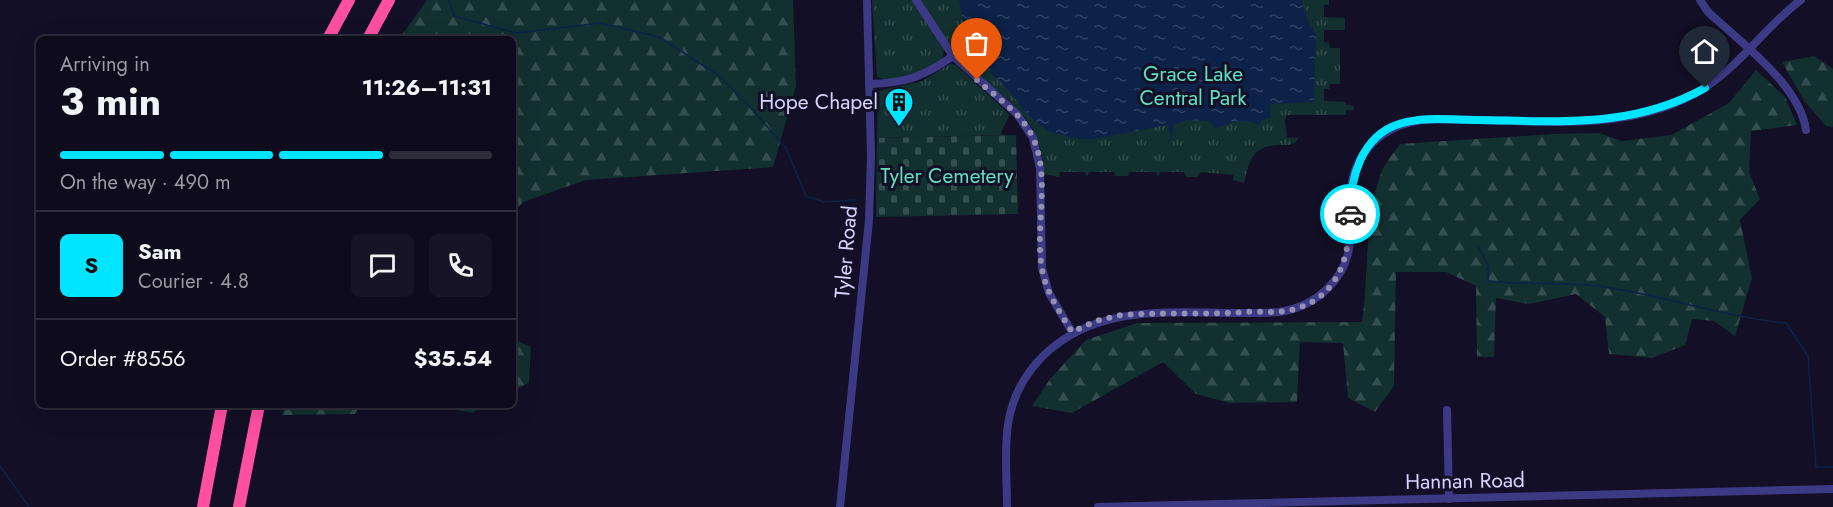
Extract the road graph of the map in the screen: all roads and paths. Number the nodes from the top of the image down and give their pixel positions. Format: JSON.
{"nodes":[{"id":1,"x":350,"y":0,"type":"edge"},
{"id":2,"x":389,"y":0,"type":"edge"},
{"id":3,"x":867,"y":0,"type":"edge"},
{"id":4,"x":916,"y":0,"type":"edge"},
{"id":5,"x":1700,"y":0,"type":"edge"},
{"id":6,"x":1801,"y":0,"type":"edge"},
{"id":7,"x":330,"y":36,"type":"edge"},
{"id":8,"x":370,"y":36,"type":"edge"},
{"id":9,"x":1749,"y":51,"type":"junction"},
{"id":10,"x":953,"y":56,"type":"junction"},
{"id":11,"x":869,"y":84,"type":"junction"},
{"id":12,"x":1806,"y":130,"type":"dead end"},
{"id":13,"x":1072,"y":332,"type":"junction"},
{"id":14,"x":221,"y":408,"type":"edge"},
{"id":15,"x":258,"y":408,"type":"edge"},
{"id":16,"x":1447,"y":410,"type":"dead end"},
{"id":17,"x":1833,"y":489,"type":"edge"},
{"id":18,"x":1449,"y":499,"type":"junction"},
{"id":19,"x":1483,"y":503,"type":"edge"},
{"id":20,"x":1317,"y":504,"type":"edge"},
{"id":21,"x":203,"y":507,"type":"edge"},
{"id":22,"x":239,"y":507,"type":"edge"},
{"id":23,"x":840,"y":507,"type":"edge"},
{"id":24,"x":1007,"y":507,"type":"edge"},
{"id":25,"x":1098,"y":507,"type":"edge"}],
"edges":[{"from":1,"to":7,"type":"highway"},
{"from":2,"to":8,"type":"highway"},
{"from":3,"to":11,"type":"street","name":"Tyler Road"},
{"from":4,"to":10,"type":"street"},
{"from":5,"to":9,"type":"street"},
{"from":6,"to":9,"type":"street"},
{"from":9,"to":12,"type":"street"},
{"from":9,"to":13,"type":"street"},
{"from":10,"to":11,"type":"street"},
{"from":10,"to":13,"type":"street"},
{"from":11,"to":23,"type":"street","name":"Tyler Road"},
{"from":13,"to":24,"type":"street"},
{"from":14,"to":21,"type":"highway"},
{"from":15,"to":22,"type":"highway"},
{"from":16,"to":18,"type":"street"},
{"from":17,"to":19,"type":"street","name":"Hannan Road"},
{"from":18,"to":19,"type":"street","name":"Hannan Road"},
{"from":18,"to":20,"type":"street","name":"Hannan Road"},
{"from":20,"to":25,"type":"street","name":"Hannan Road"}]}
